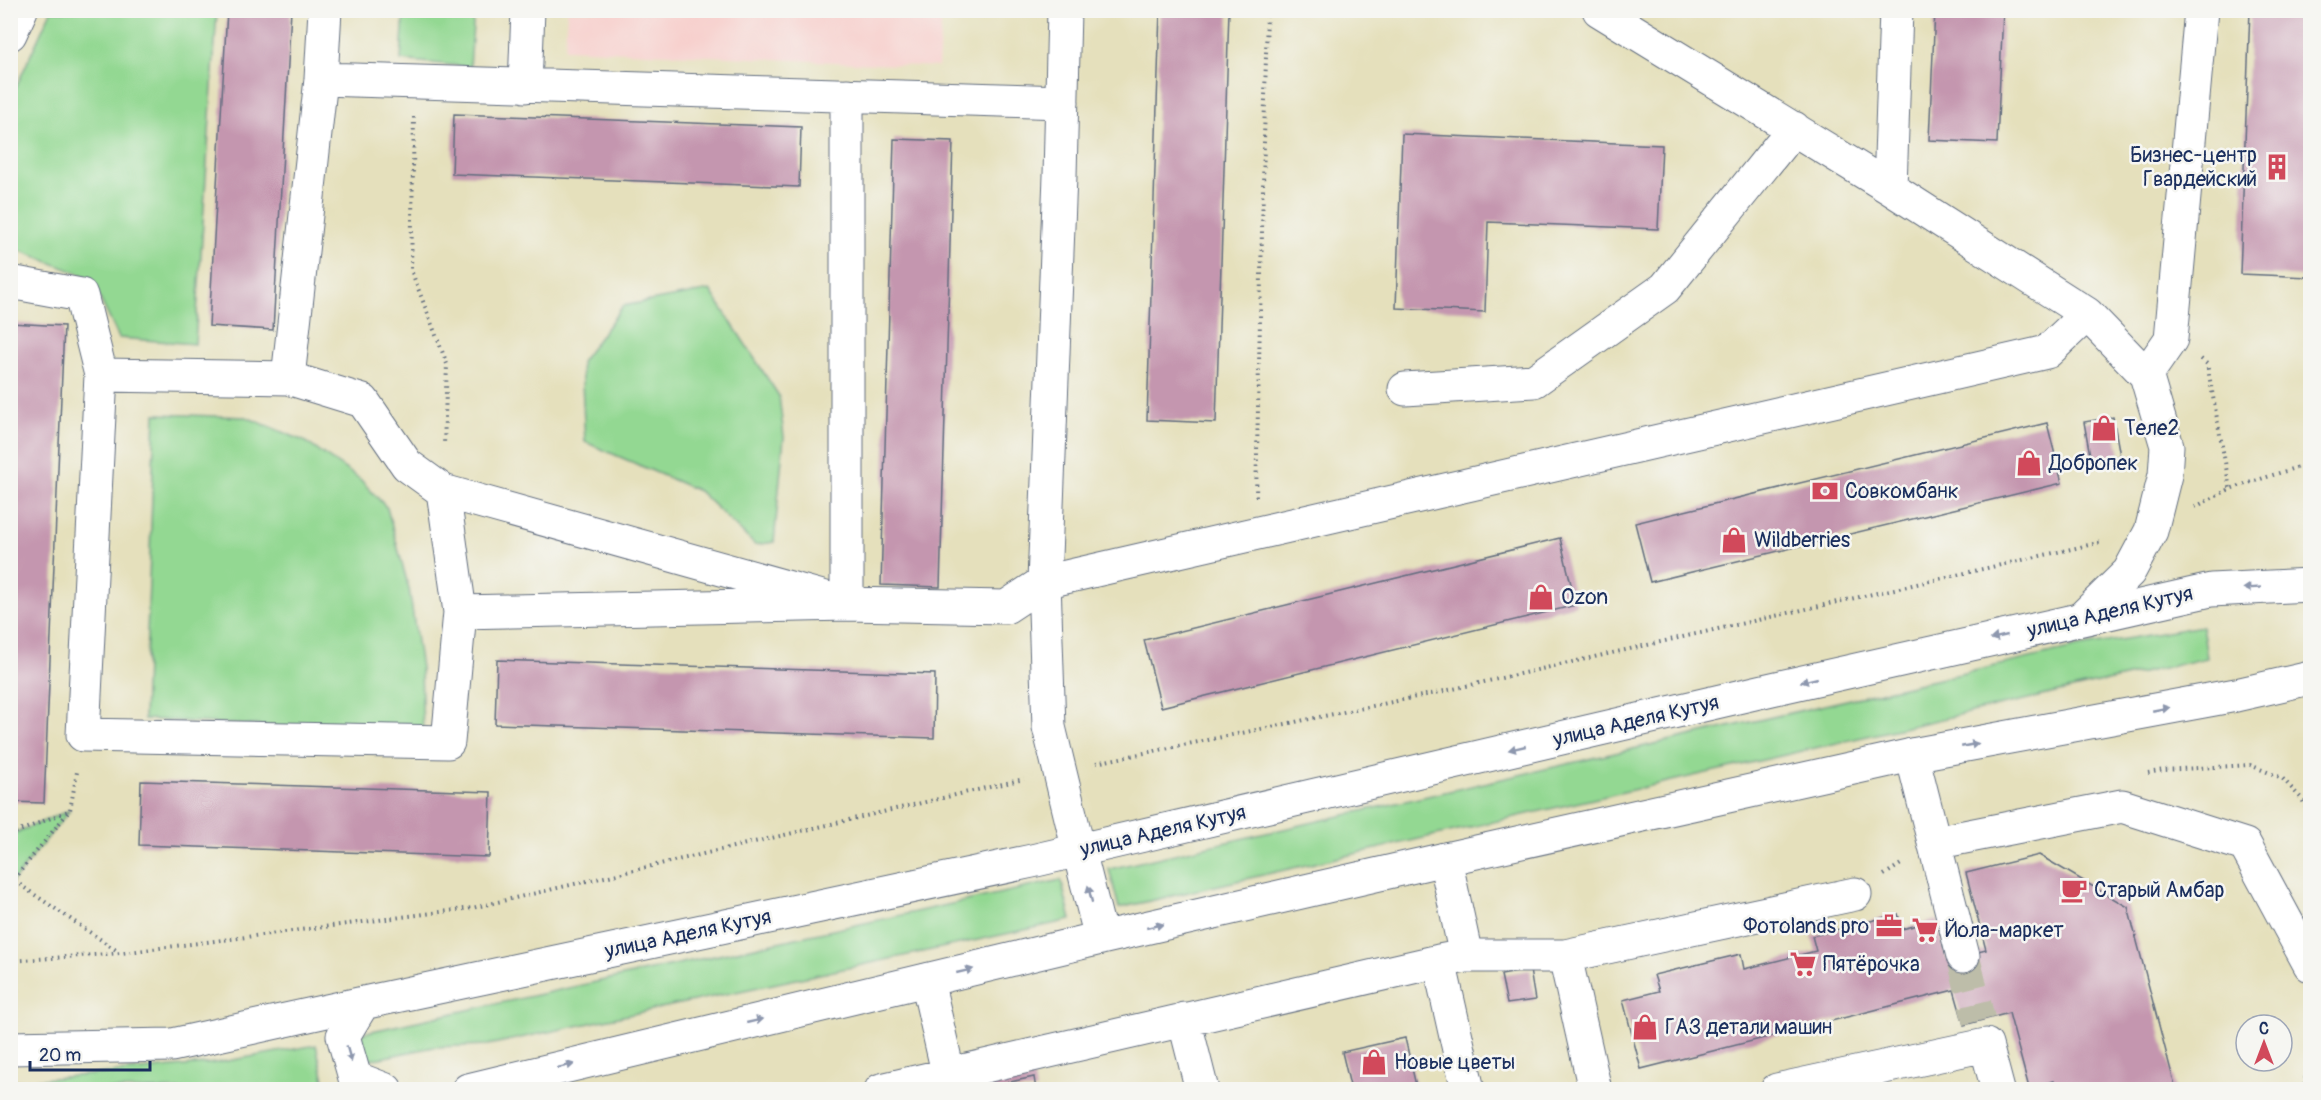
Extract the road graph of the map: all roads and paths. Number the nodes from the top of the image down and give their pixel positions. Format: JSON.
{"nodes":[{"id":1,"x":21,"y":10,"type":"edge"},
{"id":2,"x":325,"y":10,"type":"edge"},
{"id":3,"x":528,"y":10,"type":"edge"},
{"id":4,"x":1064,"y":10,"type":"edge"},
{"id":5,"x":1267,"y":10,"type":"edge"},
{"id":6,"x":1896,"y":10,"type":"edge"},
{"id":7,"x":2201,"y":10,"type":"edge"},
{"id":8,"x":1602,"y":11,"type":"edge"},
{"id":9,"x":10,"y":34,"type":"edge"},
{"id":10,"x":321,"y":79,"type":"junction"},
{"id":11,"x":414,"y":82,"type":"junction"},
{"id":12,"x":525,"y":86,"type":"junction"},
{"id":13,"x":847,"y":95,"type":"junction"},
{"id":14,"x":1062,"y":102,"type":"junction"},
{"id":15,"x":1794,"y":128,"type":"junction"},
{"id":16,"x":1890,"y":188,"type":"junction"},
{"id":17,"x":10,"y":282,"type":"edge"},
{"id":18,"x":2087,"y":314,"type":"junction"},
{"id":19,"x":101,"y":375,"type":"junction"},
{"id":20,"x":2146,"y":375,"type":"junction"},
{"id":21,"x":288,"y":378,"type":"junction"},
{"id":22,"x":1405,"y":389,"type":"dead end"},
{"id":23,"x":2310,"y":463,"type":"edge"},
{"id":24,"x":443,"y":491,"type":"junction"},
{"id":25,"x":2151,"y":531,"type":"junction"},
{"id":26,"x":1255,"y":534,"type":"junction"},
{"id":27,"x":1044,"y":582,"type":"junction"},
{"id":28,"x":2310,"y":585,"type":"edge"},
{"id":29,"x":847,"y":604,"type":"junction"},
{"id":30,"x":460,"y":612,"type":"junction"},
{"id":31,"x":2082,"y":618,"type":"junction"},
{"id":32,"x":2310,"y":678,"type":"edge"},
{"id":33,"x":82,"y":735,"type":"junction"},
{"id":34,"x":1912,"y":755,"type":"junction"},
{"id":35,"x":1059,"y":771,"type":"junction"},
{"id":36,"x":70,"y":810,"type":"junction"},
{"id":37,"x":10,"y":835,"type":"edge"},
{"id":38,"x":1934,"y":843,"type":"junction"},
{"id":39,"x":1079,"y":850,"type":"junction"},
{"id":40,"x":1445,"y":859,"type":"junction"},
{"id":41,"x":12,"y":881,"type":"edge"},
{"id":42,"x":1855,"y":894,"type":"joint"},
{"id":43,"x":1101,"y":938,"type":"junction"},
{"id":44,"x":121,"y":953,"type":"junction"},
{"id":45,"x":1565,"y":956,"type":"junction"},
{"id":46,"x":1963,"y":956,"type":"tunnel mouth"},
{"id":47,"x":1453,"y":958,"type":"junction"},
{"id":48,"x":10,"y":961,"type":"edge"},
{"id":49,"x":2310,"y":965,"type":"edge"},
{"id":50,"x":927,"y":980,"type":"junction"},
{"id":51,"x":2310,"y":992,"type":"edge"},
{"id":52,"x":363,"y":1003,"type":"junction"},
{"id":53,"x":1184,"y":1019,"type":"junction"},
{"id":54,"x":10,"y":1048,"type":"edge"},
{"id":55,"x":950,"y":1082,"type":"edge"},
{"id":56,"x":386,"y":1089,"type":"edge"},
{"id":57,"x":468,"y":1089,"type":"edge"},
{"id":58,"x":881,"y":1089,"type":"edge"},
{"id":59,"x":1202,"y":1089,"type":"edge"},
{"id":60,"x":1468,"y":1089,"type":"edge"},
{"id":61,"x":1595,"y":1089,"type":"edge"},
{"id":62,"x":1777,"y":1089,"type":"edge"},
{"id":63,"x":1998,"y":1089,"type":"edge"},
{"id":64,"x":2305,"y":1089,"type":"edge"}],
"edges":[{"from":1,"to":9,"type":"main road"},
{"from":2,"to":10,"type":"main road"},
{"from":3,"to":12,"type":"main road"},
{"from":4,"to":14,"type":"main road"},
{"from":5,"to":26,"type":"path"},
{"from":6,"to":16,"type":"main road"},
{"from":7,"to":20,"type":"main road"},
{"from":8,"to":15,"type":"main road"},
{"from":10,"to":11,"type":"main road"},
{"from":10,"to":21,"type":"main road"},
{"from":11,"to":12,"type":"main road"},
{"from":11,"to":24,"type":"path"},
{"from":12,"to":13,"type":"main road"},
{"from":13,"to":14,"type":"main road"},
{"from":13,"to":29,"type":"main road"},
{"from":14,"to":27,"type":"main road"},
{"from":15,"to":16,"type":"main road"},
{"from":15,"to":22,"type":"main road"},
{"from":16,"to":18,"type":"main road"},
{"from":17,"to":19,"type":"main road"},
{"from":18,"to":20,"type":"main road"},
{"from":18,"to":26,"type":"main road"},
{"from":19,"to":21,"type":"main road"},
{"from":19,"to":33,"type":"main road"},
{"from":20,"to":25,"type":"main road"},
{"from":21,"to":24,"type":"main road"},
{"from":23,"to":25,"type":"path"},
{"from":24,"to":29,"type":"main road"},
{"from":24,"to":30,"type":"main road"},
{"from":25,"to":31,"type":"main road"},
{"from":25,"to":35,"type":"path"},
{"from":26,"to":27,"type":"main road"},
{"from":27,"to":29,"type":"main road"},
{"from":27,"to":35,"type":"main road"},
{"from":28,"to":31,"type":"main road","name":"улица Аделя Кутуя","one_way":true},
{"from":29,"to":30,"type":"main road"},
{"from":30,"to":33,"type":"main road"},
{"from":31,"to":39,"type":"main road","name":"улица Аделя Кутуя","one_way":true},
{"from":34,"to":32,"type":"main road","one_way":true},
{"from":33,"to":36,"type":"path"},
{"from":34,"to":38,"type":"main road"},
{"from":34,"to":40,"type":"main road"},
{"from":35,"to":39,"type":"main road"},
{"from":35,"to":44,"type":"path"},
{"from":36,"to":37,"type":"path"},
{"from":36,"to":41,"type":"path"},
{"from":38,"to":42,"type":"path"},
{"from":38,"to":46,"type":"main road"},
{"from":38,"to":49,"type":"main road"},
{"from":43,"to":39,"type":"main road","one_way":true},
{"from":39,"to":52,"type":"main road","name":"улица Аделя Кутуя"},
{"from":43,"to":40,"type":"main road","one_way":true},
{"from":40,"to":47,"type":"main road"},
{"from":41,"to":44,"type":"path"},
{"from":42,"to":45,"type":"main road"},
{"from":50,"to":43,"type":"main road","one_way":true},
{"from":44,"to":48,"type":"path"},
{"from":45,"to":47,"type":"main road"},
{"from":45,"to":61,"type":"main road"},
{"from":47,"to":53,"type":"main road"},
{"from":47,"to":60,"type":"main road"},
{"from":50,"to":55,"type":"main road"},
{"from":57,"to":50,"type":"main road","one_way":true},
{"from":51,"to":64,"type":"path"},
{"from":52,"to":54,"type":"main road","name":"улица Аделя Кутуя"},
{"from":52,"to":56,"type":"main road","one_way":true},
{"from":53,"to":55,"type":"main road"},
{"from":53,"to":59,"type":"main road"},
{"from":55,"to":58,"type":"main road"},
{"from":62,"to":63,"type":"main road"}]}
